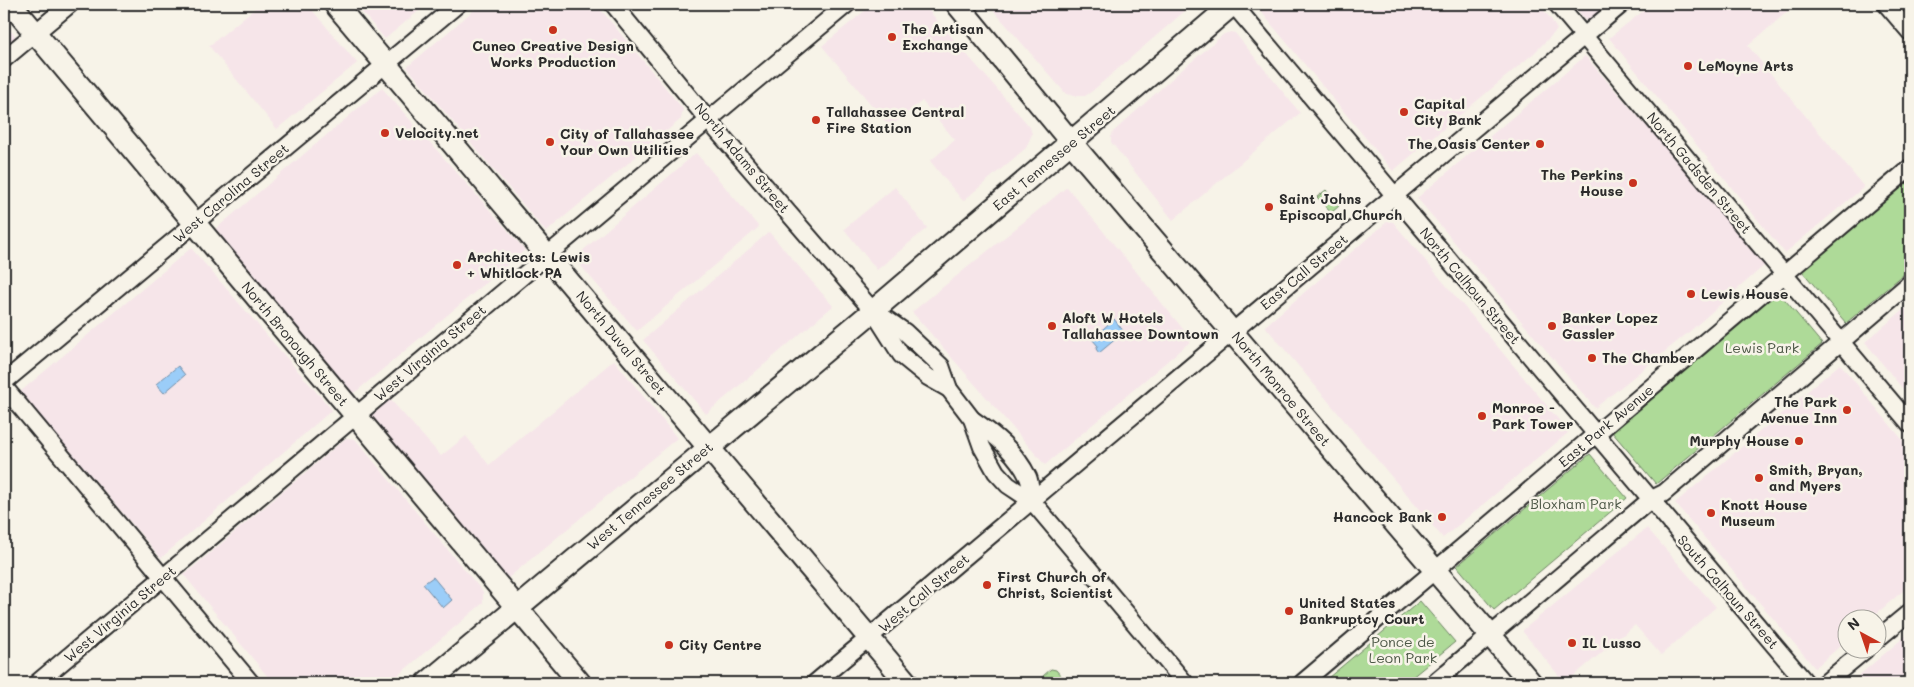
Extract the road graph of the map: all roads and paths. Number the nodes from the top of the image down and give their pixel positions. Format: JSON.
{"nodes":[{"id":1,"x":11,"y":4,"type":"edge"},
{"id":2,"x":70,"y":4,"type":"edge"},
{"id":3,"x":335,"y":4,"type":"edge"},
{"id":4,"x":458,"y":4,"type":"edge"},
{"id":5,"x":612,"y":4,"type":"edge"},
{"id":6,"x":847,"y":4,"type":"edge"},
{"id":7,"x":957,"y":4,"type":"edge"},
{"id":8,"x":1233,"y":4,"type":"edge"},
{"id":9,"x":1557,"y":4,"type":"edge"},
{"id":10,"x":1622,"y":4,"type":"edge"},
{"id":11,"x":1886,"y":4,"type":"edge"},
{"id":12,"x":36,"y":32,"type":"junction"},
{"id":13,"x":1910,"y":32,"type":"edge"},
{"id":14,"x":1584,"y":36,"type":"junction"},
{"id":15,"x":4,"y":59,"type":"edge"},
{"id":16,"x":386,"y":64,"type":"junction"},
{"id":17,"x":708,"y":120,"type":"junction"},
{"id":18,"x":1072,"y":143,"type":"junction"},
{"id":19,"x":1910,"y":168,"type":"edge"},
{"id":20,"x":1394,"y":196,"type":"junction"},
{"id":21,"x":193,"y":223,"type":"junction"},
{"id":22,"x":547,"y":255,"type":"junction"},
{"id":23,"x":1785,"y":275,"type":"junction"},
{"id":24,"x":1910,"y":283,"type":"edge"},
{"id":25,"x":873,"y":311,"type":"junction"},
{"id":26,"x":1232,"y":332,"type":"junction"},
{"id":27,"x":1842,"y":343,"type":"junction"},
{"id":28,"x":4,"y":382,"type":"edge"},
{"id":29,"x":4,"y":387,"type":"edge"},
{"id":30,"x":355,"y":416,"type":"junction"},
{"id":31,"x":972,"y":418,"type":"junction"},
{"id":32,"x":1910,"y":424,"type":"edge"},
{"id":33,"x":1595,"y":435,"type":"junction"},
{"id":34,"x":709,"y":446,"type":"junction"},
{"id":35,"x":1650,"y":500,"type":"junction"},
{"id":36,"x":1032,"y":501,"type":"junction"},
{"id":37,"x":1436,"y":571,"type":"junction"},
{"id":38,"x":163,"y":578,"type":"junction"},
{"id":39,"x":516,"y":608,"type":"junction"},
{"id":40,"x":1910,"y":612,"type":"edge"},
{"id":41,"x":1886,"y":632,"type":"edge"},
{"id":42,"x":1490,"y":635,"type":"junction"},
{"id":43,"x":870,"y":639,"type":"junction"},
{"id":44,"x":1853,"y":660,"type":"edge"},
{"id":45,"x":37,"y":683,"type":"edge"},
{"id":46,"x":251,"y":683,"type":"edge"},
{"id":47,"x":427,"y":683,"type":"edge"},
{"id":48,"x":580,"y":683,"type":"edge"},
{"id":49,"x":815,"y":683,"type":"edge"},
{"id":50,"x":907,"y":683,"type":"edge"},
{"id":51,"x":1185,"y":683,"type":"edge"},
{"id":52,"x":1302,"y":683,"type":"edge"},
{"id":53,"x":1434,"y":683,"type":"edge"},
{"id":54,"x":1531,"y":683,"type":"edge"},
{"id":55,"x":1806,"y":683,"type":"edge"},
{"id":56,"x":1825,"y":683,"type":"edge"}],
"edges":[{"from":1,"to":12,"type":"main road","name":"North Bronough Street"},
{"from":2,"to":12,"type":"street"},
{"from":3,"to":16,"type":"main road","name":"North Duval Street"},
{"from":4,"to":16,"type":"street","name":"West Carolina Street"},
{"from":5,"to":17,"type":"street","name":"North Adams Street"},
{"from":6,"to":17,"type":"street","name":"West Virginia Street"},
{"from":7,"to":18,"type":"main road","name":"North Monroe Street"},
{"from":8,"to":18,"type":"main road","name":"East Tennessee Street"},
{"from":8,"to":20,"type":"street","name":"North Calhoun Street"},
{"from":9,"to":14,"type":"street","name":"North Gadsden Street"},
{"from":10,"to":14,"type":"street","name":"East Call Street"},
{"from":11,"to":13,"type":"street"},
{"from":12,"to":15,"type":"street"},
{"from":12,"to":21,"type":"main road","name":"North Bronough Street"},
{"from":14,"to":20,"type":"street","name":"East Call Street"},
{"from":14,"to":23,"type":"street","name":"North Gadsden Street"},
{"from":16,"to":21,"type":"street","name":"West Carolina Street"},
{"from":16,"to":22,"type":"main road","name":"North Duval Street"},
{"from":17,"to":22,"type":"street","name":"West Virginia Street"},
{"from":17,"to":25,"type":"street","name":"North Adams Street"},
{"from":18,"to":25,"type":"main road","name":"East Tennessee Street"},
{"from":18,"to":26,"type":"main road","name":"North Monroe Street"},
{"from":19,"to":23,"type":"street","name":"East Park Avenue"},
{"from":20,"to":26,"type":"street","name":"East Call Street"},
{"from":20,"to":33,"type":"street","name":"North Calhoun Street"},
{"from":21,"to":28,"type":"street","name":"West Carolina Street"},
{"from":21,"to":30,"type":"main road","name":"North Bronough Street"},
{"from":22,"to":30,"type":"street","name":"West Virginia Street"},
{"from":22,"to":34,"type":"main road","name":"North Duval Street"},
{"from":23,"to":27,"type":"street","name":"North Gadsden Street"},
{"from":23,"to":33,"type":"street","name":"East Park Avenue"},
{"from":24,"to":27,"type":"street"},
{"from":25,"to":31,"type":"street","name":"North Adams Street"},
{"from":25,"to":34,"type":"main road","name":"West Tennessee Street"},
{"from":26,"to":36,"type":"street","name":"East Call Street"},
{"from":26,"to":37,"type":"main road","name":"North Monroe Street"},
{"from":27,"to":32,"type":"street","name":"North Gadsden Street"},
{"from":27,"to":35,"type":"street"},
{"from":29,"to":38,"type":"street"},
{"from":30,"to":38,"type":"street","name":"West Virginia Street"},
{"from":30,"to":39,"type":"main road","name":"North Bronough Street"},
{"from":31,"to":36,"type":"street","name":"North Adams Street"},
{"from":31,"to":36,"type":"street","name":"North Adams Street"},
{"from":33,"to":35,"type":"street","name":"North Calhoun Street"},
{"from":33,"to":37,"type":"street","name":"East Park Avenue"},
{"from":34,"to":39,"type":"main road","name":"West Tennessee Street"},
{"from":34,"to":43,"type":"main road","name":"North Duval Street"},
{"from":35,"to":42,"type":"street"},
{"from":35,"to":55,"type":"street","name":"South Calhoun Street"},
{"from":36,"to":43,"type":"street","name":"West Call Street"},
{"from":36,"to":51,"type":"street","name":"North Adams Street"},
{"from":37,"to":42,"type":"main road","name":"North Monroe Street"},
{"from":37,"to":52,"type":"street","name":"East Park Avenue"},
{"from":38,"to":45,"type":"street","name":"West Virginia Street"},
{"from":38,"to":46,"type":"street"},
{"from":39,"to":47,"type":"main road","name":"West Tennessee Street"},
{"from":39,"to":48,"type":"main road","name":"North Bronough Street"},
{"from":40,"to":41,"type":"street"},
{"from":42,"to":53,"type":"street"},
{"from":42,"to":54,"type":"main road","name":"North Monroe Street"},
{"from":43,"to":49,"type":"street","name":"West Call Street"},
{"from":43,"to":50,"type":"main road","name":"North Duval Street"},
{"from":44,"to":56,"type":"street"}]}
